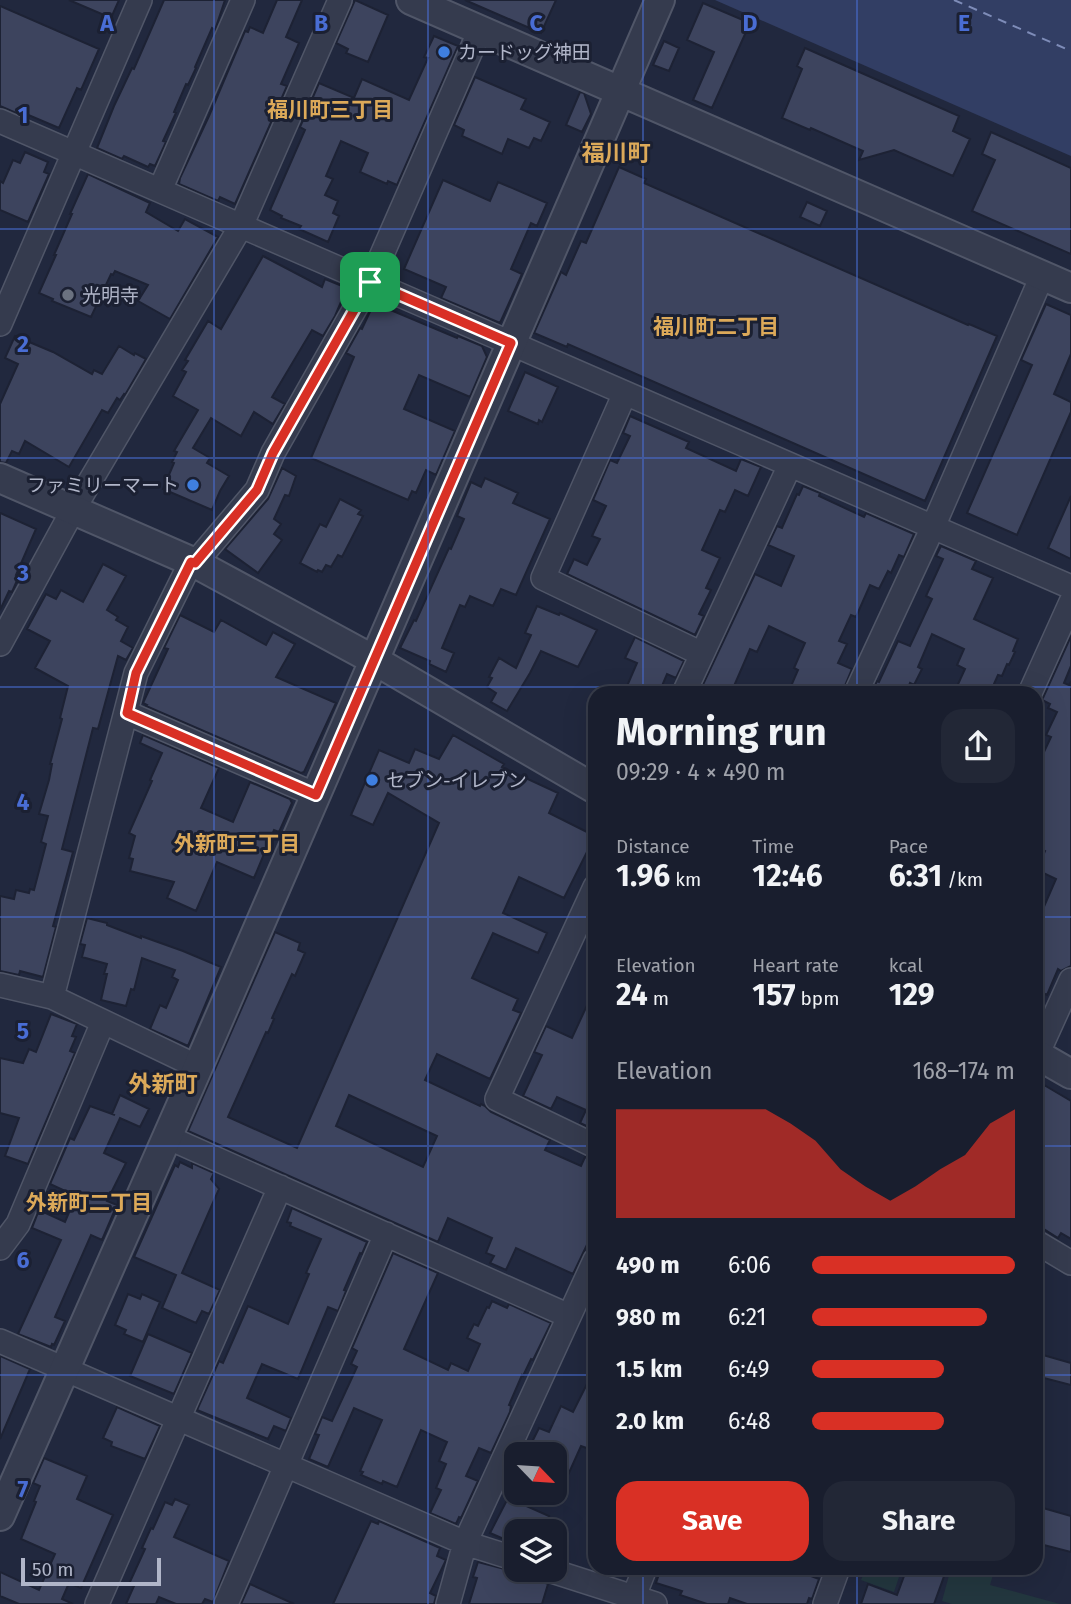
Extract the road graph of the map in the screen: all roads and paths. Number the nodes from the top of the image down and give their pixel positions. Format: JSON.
{"nodes":[{"id":1,"x":140,"y":0,"type":"edge"},
{"id":2,"x":243,"y":0,"type":"edge"},
{"id":3,"x":340,"y":0,"type":"edge"},
{"id":4,"x":411,"y":0,"type":"edge"},
{"id":5,"x":660,"y":0,"type":"edge"},
{"id":6,"x":480,"y":30,"type":"junction"},
{"id":7,"x":620,"y":91,"type":"junction"},
{"id":8,"x":0,"y":121,"type":"edge"},
{"id":9,"x":74,"y":153,"type":"junction"},
{"id":10,"x":160,"y":190,"type":"junction"},
{"id":11,"x":241,"y":226,"type":"junction"},
{"id":12,"x":1042,"y":276,"type":"junction"},
{"id":13,"x":370,"y":282,"type":"junction"},
{"id":14,"x":1071,"y":288,"type":"edge"},
{"id":15,"x":0,"y":324,"type":"edge"},
{"id":16,"x":511,"y":343,"type":"junction"},
{"id":17,"x":625,"y":393,"type":"junction"},
{"id":18,"x":790,"y":465,"type":"junction"},
{"id":19,"x":0,"y":478,"type":"edge"},
{"id":20,"x":73,"y":510,"type":"junction"},
{"id":21,"x":933,"y":527,"type":"junction"},
{"id":22,"x":193,"y":562,"type":"junction"},
{"id":23,"x":1071,"y":587,"type":"edge"},
{"id":24,"x":1071,"y":602,"type":"edge"},
{"id":25,"x":0,"y":644,"type":"edge"},
{"id":26,"x":702,"y":654,"type":"junction"},
{"id":27,"x":374,"y":660,"type":"junction"},
{"id":28,"x":687,"y":686,"type":"edge"},
{"id":29,"x":859,"y":686,"type":"edge"},
{"id":30,"x":1033,"y":686,"type":"edge"},
{"id":31,"x":127,"y":713,"type":"junction"},
{"id":32,"x":588,"y":785,"type":"edge"},
{"id":33,"x":316,"y":795,"type":"junction"},
{"id":34,"x":588,"y":902,"type":"edge"},
{"id":35,"x":1071,"y":980,"type":"edge"},
{"id":36,"x":0,"y":985,"type":"edge"},
{"id":37,"x":52,"y":997,"type":"junction"},
{"id":38,"x":103,"y":1022,"type":"junction"},
{"id":39,"x":1043,"y":1040,"type":"edge"},
{"id":40,"x":1043,"y":1059,"type":"edge"},
{"id":41,"x":198,"y":1067,"type":"junction"},
{"id":42,"x":1071,"y":1074,"type":"edge"},
{"id":43,"x":167,"y":1137,"type":"junction"},
{"id":44,"x":588,"y":1143,"type":"edge"},
{"id":45,"x":280,"y":1187,"type":"junction"},
{"id":46,"x":386,"y":1234,"type":"junction"},
{"id":47,"x":1043,"y":1246,"type":"edge"},
{"id":48,"x":0,"y":1248,"type":"edge"},
{"id":49,"x":1071,"y":1263,"type":"edge"},
{"id":50,"x":588,"y":1275,"type":"edge"},
{"id":51,"x":569,"y":1316,"type":"junction"},
{"id":52,"x":0,"y":1341,"type":"edge"},
{"id":53,"x":64,"y":1368,"type":"junction"},
{"id":54,"x":179,"y":1418,"type":"junction"},
{"id":55,"x":286,"y":1465,"type":"junction"},
{"id":56,"x":0,"y":1516,"type":"edge"},
{"id":57,"x":465,"y":1543,"type":"junction"},
{"id":58,"x":504,"y":1555,"type":"edge"},
{"id":59,"x":642,"y":1575,"type":"edge"},
{"id":60,"x":835,"y":1575,"type":"edge"},
{"id":61,"x":567,"y":1577,"type":"edge"},
{"id":62,"x":632,"y":1600,"type":"edge"},
{"id":63,"x":97,"y":1604,"type":"edge"},
{"id":64,"x":226,"y":1604,"type":"edge"},
{"id":65,"x":448,"y":1604,"type":"edge"},
{"id":66,"x":655,"y":1604,"type":"edge"},
{"id":67,"x":825,"y":1604,"type":"edge"}],
"edges":[{"from":1,"to":9,"type":"street"},
{"from":2,"to":10,"type":"street"},
{"from":3,"to":11,"type":"street"},
{"from":4,"to":6,"type":"street"},
{"from":5,"to":7,"type":"street"},
{"from":6,"to":7,"type":"street"},
{"from":6,"to":13,"type":"street"},
{"from":7,"to":12,"type":"street"},
{"from":7,"to":16,"type":"street"},
{"from":8,"to":9,"type":"street"},
{"from":9,"to":10,"type":"street"},
{"from":9,"to":15,"type":"street"},
{"from":10,"to":11,"type":"street"},
{"from":11,"to":13,"type":"street"},
{"from":11,"to":20,"type":"street"},
{"from":12,"to":14,"type":"street"},
{"from":12,"to":21,"type":"street"},
{"from":13,"to":16,"type":"street"},
{"from":13,"to":22,"type":"street"},
{"from":16,"to":17,"type":"street"},
{"from":16,"to":27,"type":"street"},
{"from":17,"to":18,"type":"street"},
{"from":17,"to":26,"type":"street"},
{"from":18,"to":21,"type":"street"},
{"from":18,"to":26,"type":"street"},
{"from":19,"to":20,"type":"street"},
{"from":20,"to":22,"type":"street"},
{"from":20,"to":25,"type":"street"},
{"from":21,"to":23,"type":"street"},
{"from":21,"to":29,"type":"street"},
{"from":22,"to":27,"type":"street"},
{"from":22,"to":31,"type":"street"},
{"from":24,"to":30,"type":"street"},
{"from":26,"to":28,"type":"street"},
{"from":27,"to":32,"type":"street"},
{"from":27,"to":33,"type":"street"},
{"from":31,"to":33,"type":"street"},
{"from":31,"to":37,"type":"street"},
{"from":33,"to":41,"type":"street"},
{"from":34,"to":44,"type":"street"},
{"from":35,"to":39,"type":"street"},
{"from":36,"to":37,"type":"street"},
{"from":37,"to":38,"type":"street"},
{"from":38,"to":41,"type":"street"},
{"from":38,"to":48,"type":"street"},
{"from":40,"to":42,"type":"street"},
{"from":41,"to":43,"type":"street"},
{"from":43,"to":45,"type":"street"},
{"from":43,"to":53,"type":"street"},
{"from":45,"to":46,"type":"street"},
{"from":45,"to":54,"type":"street"},
{"from":46,"to":51,"type":"street"},
{"from":46,"to":55,"type":"street"},
{"from":47,"to":49,"type":"street"},
{"from":50,"to":51,"type":"street"},
{"from":51,"to":57,"type":"street"},
{"from":52,"to":53,"type":"street"},
{"from":53,"to":54,"type":"street"},
{"from":53,"to":56,"type":"street"},
{"from":54,"to":55,"type":"street"},
{"from":54,"to":63,"type":"street"},
{"from":55,"to":57,"type":"street"},
{"from":55,"to":64,"type":"street"},
{"from":57,"to":58,"type":"street"},
{"from":57,"to":65,"type":"street"},
{"from":59,"to":62,"type":"street"},
{"from":60,"to":67,"type":"street"},
{"from":61,"to":62,"type":"street"},
{"from":62,"to":66,"type":"street"}]}
